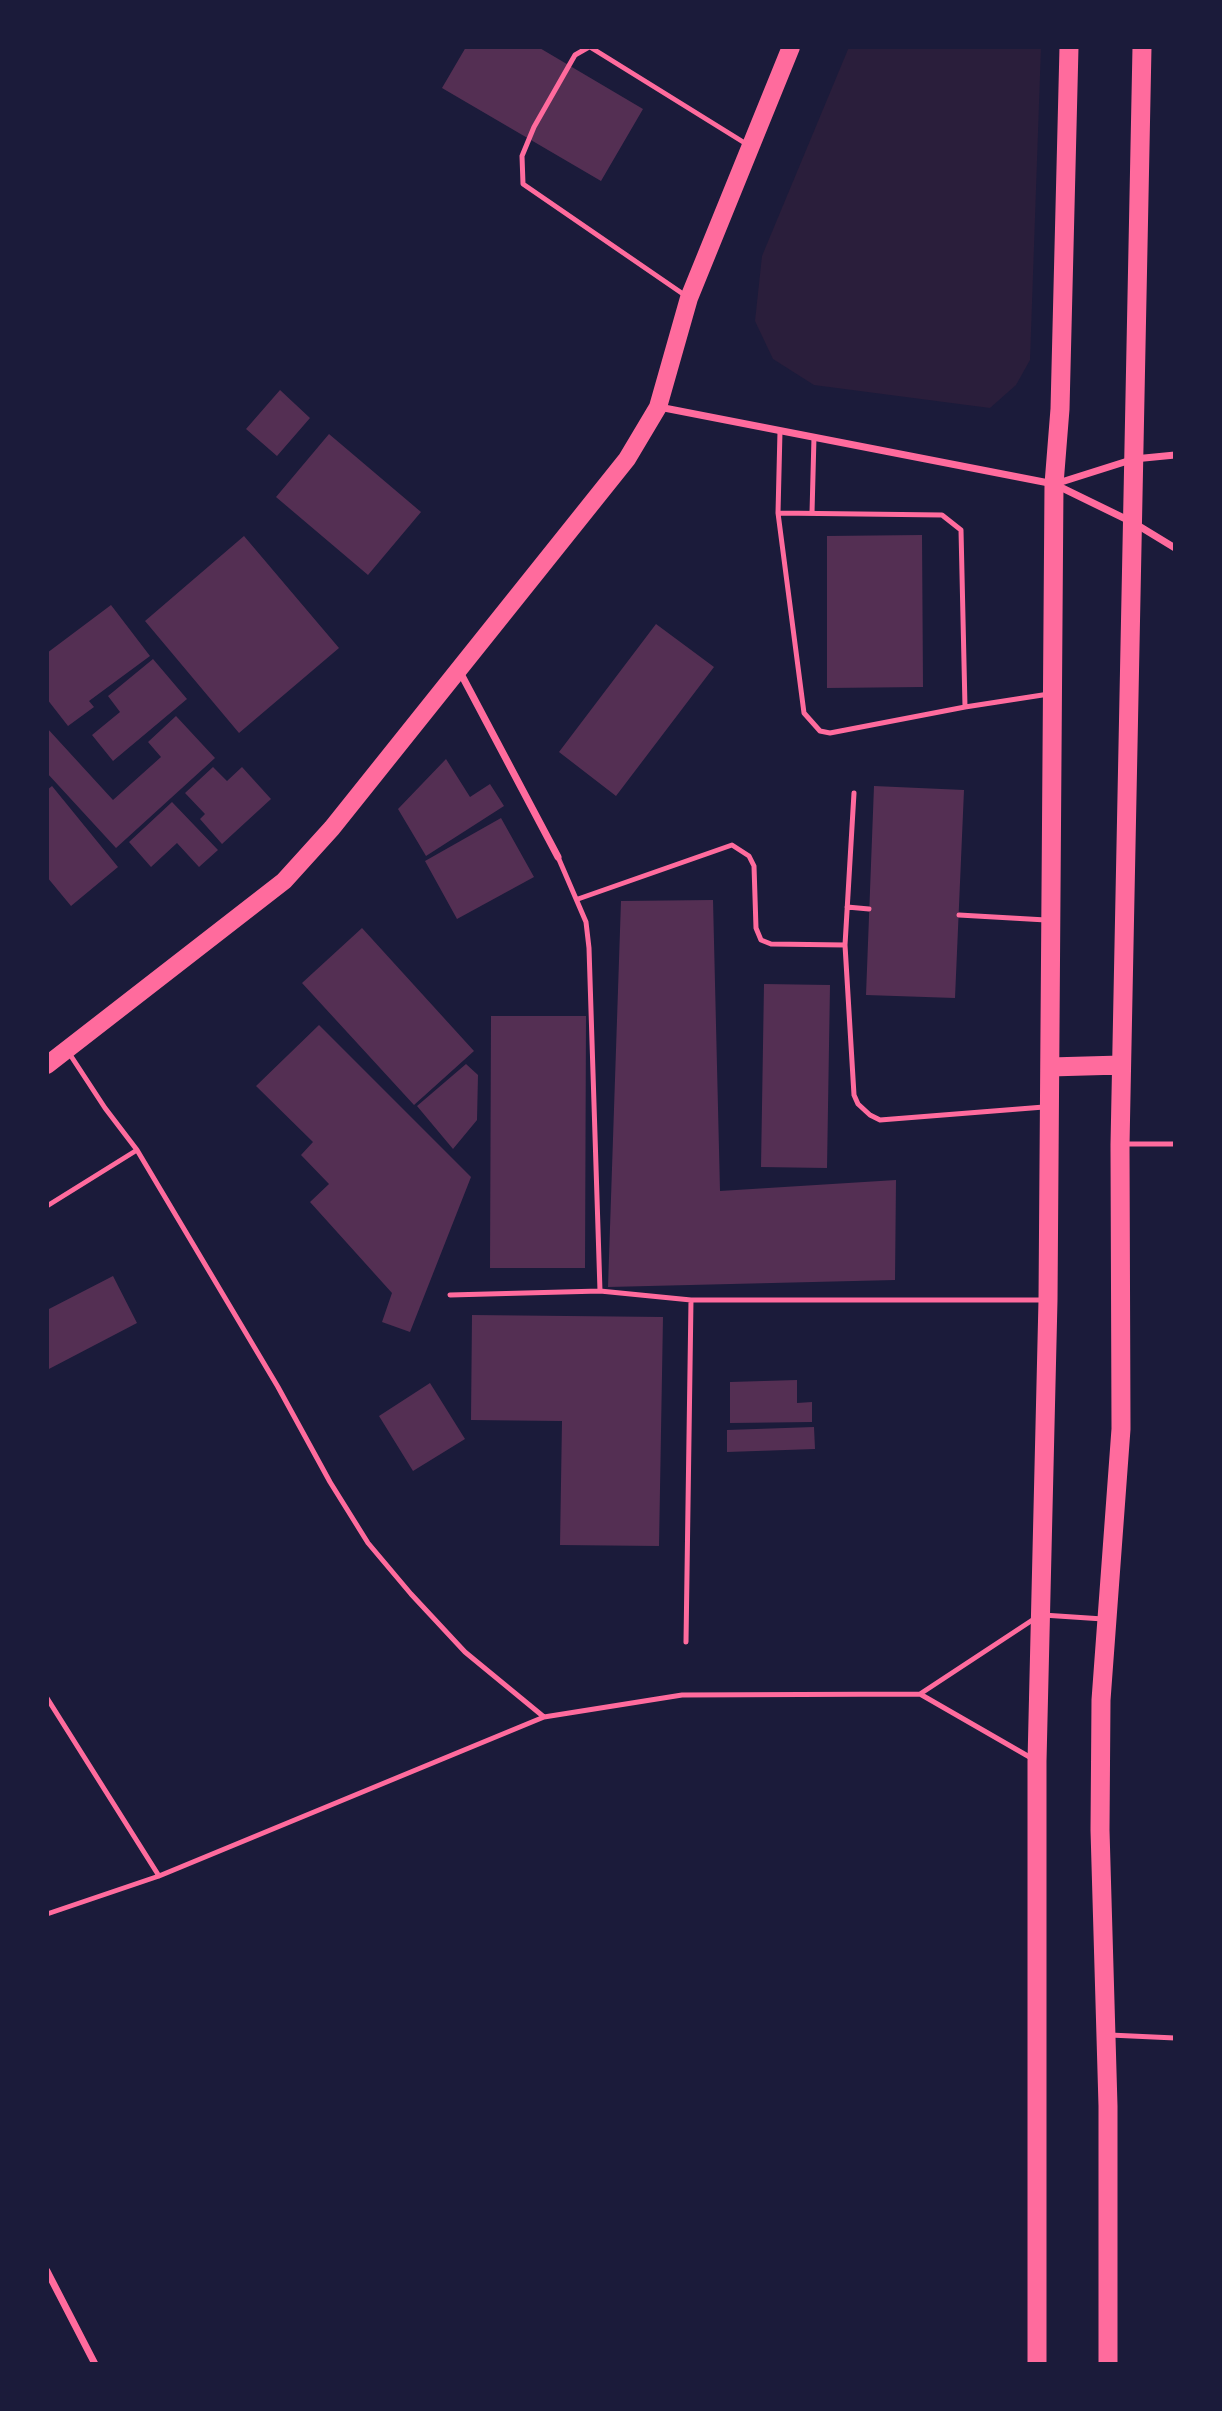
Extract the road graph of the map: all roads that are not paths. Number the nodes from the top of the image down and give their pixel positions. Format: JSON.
{"nodes":[{"id":1,"x":590,"y":47,"type":"edge"},
{"id":2,"x":791,"y":47,"type":"edge"},
{"id":3,"x":1069,"y":47,"type":"edge"},
{"id":4,"x":1142,"y":47,"type":"edge"},
{"id":5,"x":751,"y":146,"type":"junction"},
{"id":6,"x":689,"y":298,"type":"junction"},
{"id":7,"x":658,"y":407,"type":"junction"},
{"id":8,"x":780,"y":431,"type":"junction"},
{"id":9,"x":814,"y":437,"type":"junction"},
{"id":10,"x":1175,"y":455,"type":"edge"},
{"id":11,"x":1134,"y":459,"type":"junction"},
{"id":12,"x":1054,"y":484,"type":"junction"},
{"id":13,"x":778,"y":513,"type":"junction"},
{"id":14,"x":812,"y":513,"type":"junction"},
{"id":15,"x":1134,"y":523,"type":"junction"},
{"id":16,"x":1175,"y":548,"type":"edge"},
{"id":17,"x":458,"y":670,"type":"junction"},
{"id":18,"x":1052,"y":694,"type":"junction"},
{"id":19,"x":965,"y":707,"type":"junction"},
{"id":20,"x":854,"y":793,"type":"dead end"},
{"id":21,"x":558,"y":857,"type":"joint"},
{"id":22,"x":578,"y":899,"type":"junction"},
{"id":23,"x":847,"y":907,"type":"junction"},
{"id":24,"x":869,"y":909,"type":"dead end"},
{"id":25,"x":959,"y":915,"type":"dead end"},
{"id":26,"x":1051,"y":920,"type":"junction"},
{"id":27,"x":845,"y":945,"type":"junction"},
{"id":28,"x":68,"y":1050,"type":"junction"},
{"id":29,"x":47,"y":1065,"type":"edge"},
{"id":30,"x":1121,"y":1065,"type":"junction"},
{"id":31,"x":1049,"y":1067,"type":"junction"},
{"id":32,"x":1049,"y":1106,"type":"junction"},
{"id":33,"x":1175,"y":1144,"type":"edge"},
{"id":34,"x":1119,"y":1145,"type":"junction"},
{"id":35,"x":137,"y":1150,"type":"junction"},
{"id":36,"x":47,"y":1206,"type":"edge"},
{"id":37,"x":600,"y":1291,"type":"junction"},
{"id":38,"x":450,"y":1295,"type":"dead end"},
{"id":39,"x":691,"y":1300,"type":"junction"},
{"id":40,"x":1048,"y":1300,"type":"junction"},
{"id":41,"x":1040,"y":1615,"type":"junction"},
{"id":42,"x":1108,"y":1619,"type":"junction"},
{"id":43,"x":686,"y":1642,"type":"dead end"},
{"id":44,"x":920,"y":1694,"type":"junction"},
{"id":45,"x":47,"y":1698,"type":"edge"},
{"id":46,"x":544,"y":1717,"type":"junction"},
{"id":47,"x":1037,"y":1761,"type":"junction"},
{"id":48,"x":159,"y":1876,"type":"junction"},
{"id":49,"x":47,"y":1914,"type":"edge"},
{"id":50,"x":1107,"y":2035,"type":"junction"},
{"id":51,"x":1175,"y":2038,"type":"edge"},
{"id":52,"x":47,"y":2271,"type":"edge"},
{"id":53,"x":95,"y":2364,"type":"edge"},
{"id":54,"x":1037,"y":2364,"type":"edge"},
{"id":55,"x":1108,"y":2364,"type":"edge"}],
"edges":[{"from":1,"to":5,"type":"lane"},
{"from":1,"to":6,"type":"lane"},
{"from":2,"to":5,"type":"main road"},
{"from":3,"to":12,"type":"highway"},
{"from":4,"to":11,"type":"highway"},
{"from":5,"to":6,"type":"main road"},
{"from":6,"to":7,"type":"main road"},
{"from":7,"to":8,"type":"street"},
{"from":7,"to":17,"type":"main road"},
{"from":8,"to":9,"type":"street"},
{"from":8,"to":13,"type":"lane"},
{"from":9,"to":12,"type":"street"},
{"from":9,"to":14,"type":"lane"},
{"from":10,"to":11,"type":"street"},
{"from":11,"to":12,"type":"street"},
{"from":11,"to":15,"type":"highway"},
{"from":12,"to":15,"type":"street"},
{"from":12,"to":18,"type":"highway"},
{"from":13,"to":14,"type":"lane"},
{"from":13,"to":19,"type":"lane"},
{"from":14,"to":19,"type":"lane"},
{"from":15,"to":16,"type":"street"},
{"from":15,"to":30,"type":"highway"},
{"from":17,"to":21,"type":"street"},
{"from":17,"to":28,"type":"main road"},
{"from":18,"to":19,"type":"lane"},
{"from":18,"to":26,"type":"highway"},
{"from":20,"to":23,"type":"lane"},
{"from":21,"to":22,"type":"lane"},
{"from":22,"to":27,"type":"lane"},
{"from":22,"to":37,"type":"lane"},
{"from":23,"to":24,"type":"lane"},
{"from":23,"to":27,"type":"lane"},
{"from":25,"to":26,"type":"lane"},
{"from":26,"to":31,"type":"highway"},
{"from":27,"to":32,"type":"lane"},
{"from":28,"to":29,"type":"main road"},
{"from":28,"to":35,"type":"lane"},
{"from":30,"to":31,"type":"highway"},
{"from":30,"to":34,"type":"highway"},
{"from":31,"to":32,"type":"highway"},
{"from":32,"to":40,"type":"highway"},
{"from":33,"to":34,"type":"lane"},
{"from":34,"to":42,"type":"highway"},
{"from":35,"to":36,"type":"lane"},
{"from":35,"to":46,"type":"lane"},
{"from":37,"to":38,"type":"lane"},
{"from":37,"to":39,"type":"lane"},
{"from":39,"to":40,"type":"lane"},
{"from":39,"to":43,"type":"lane"},
{"from":40,"to":41,"type":"highway"},
{"from":41,"to":42,"type":"lane"},
{"from":41,"to":44,"type":"lane"},
{"from":41,"to":47,"type":"highway"},
{"from":42,"to":50,"type":"highway"},
{"from":44,"to":46,"type":"lane"},
{"from":44,"to":47,"type":"lane"},
{"from":45,"to":48,"type":"lane"},
{"from":46,"to":48,"type":"lane"},
{"from":47,"to":54,"type":"highway"},
{"from":48,"to":49,"type":"lane"},
{"from":50,"to":51,"type":"lane"},
{"from":50,"to":55,"type":"highway"},
{"from":52,"to":53,"type":"street"}]}
